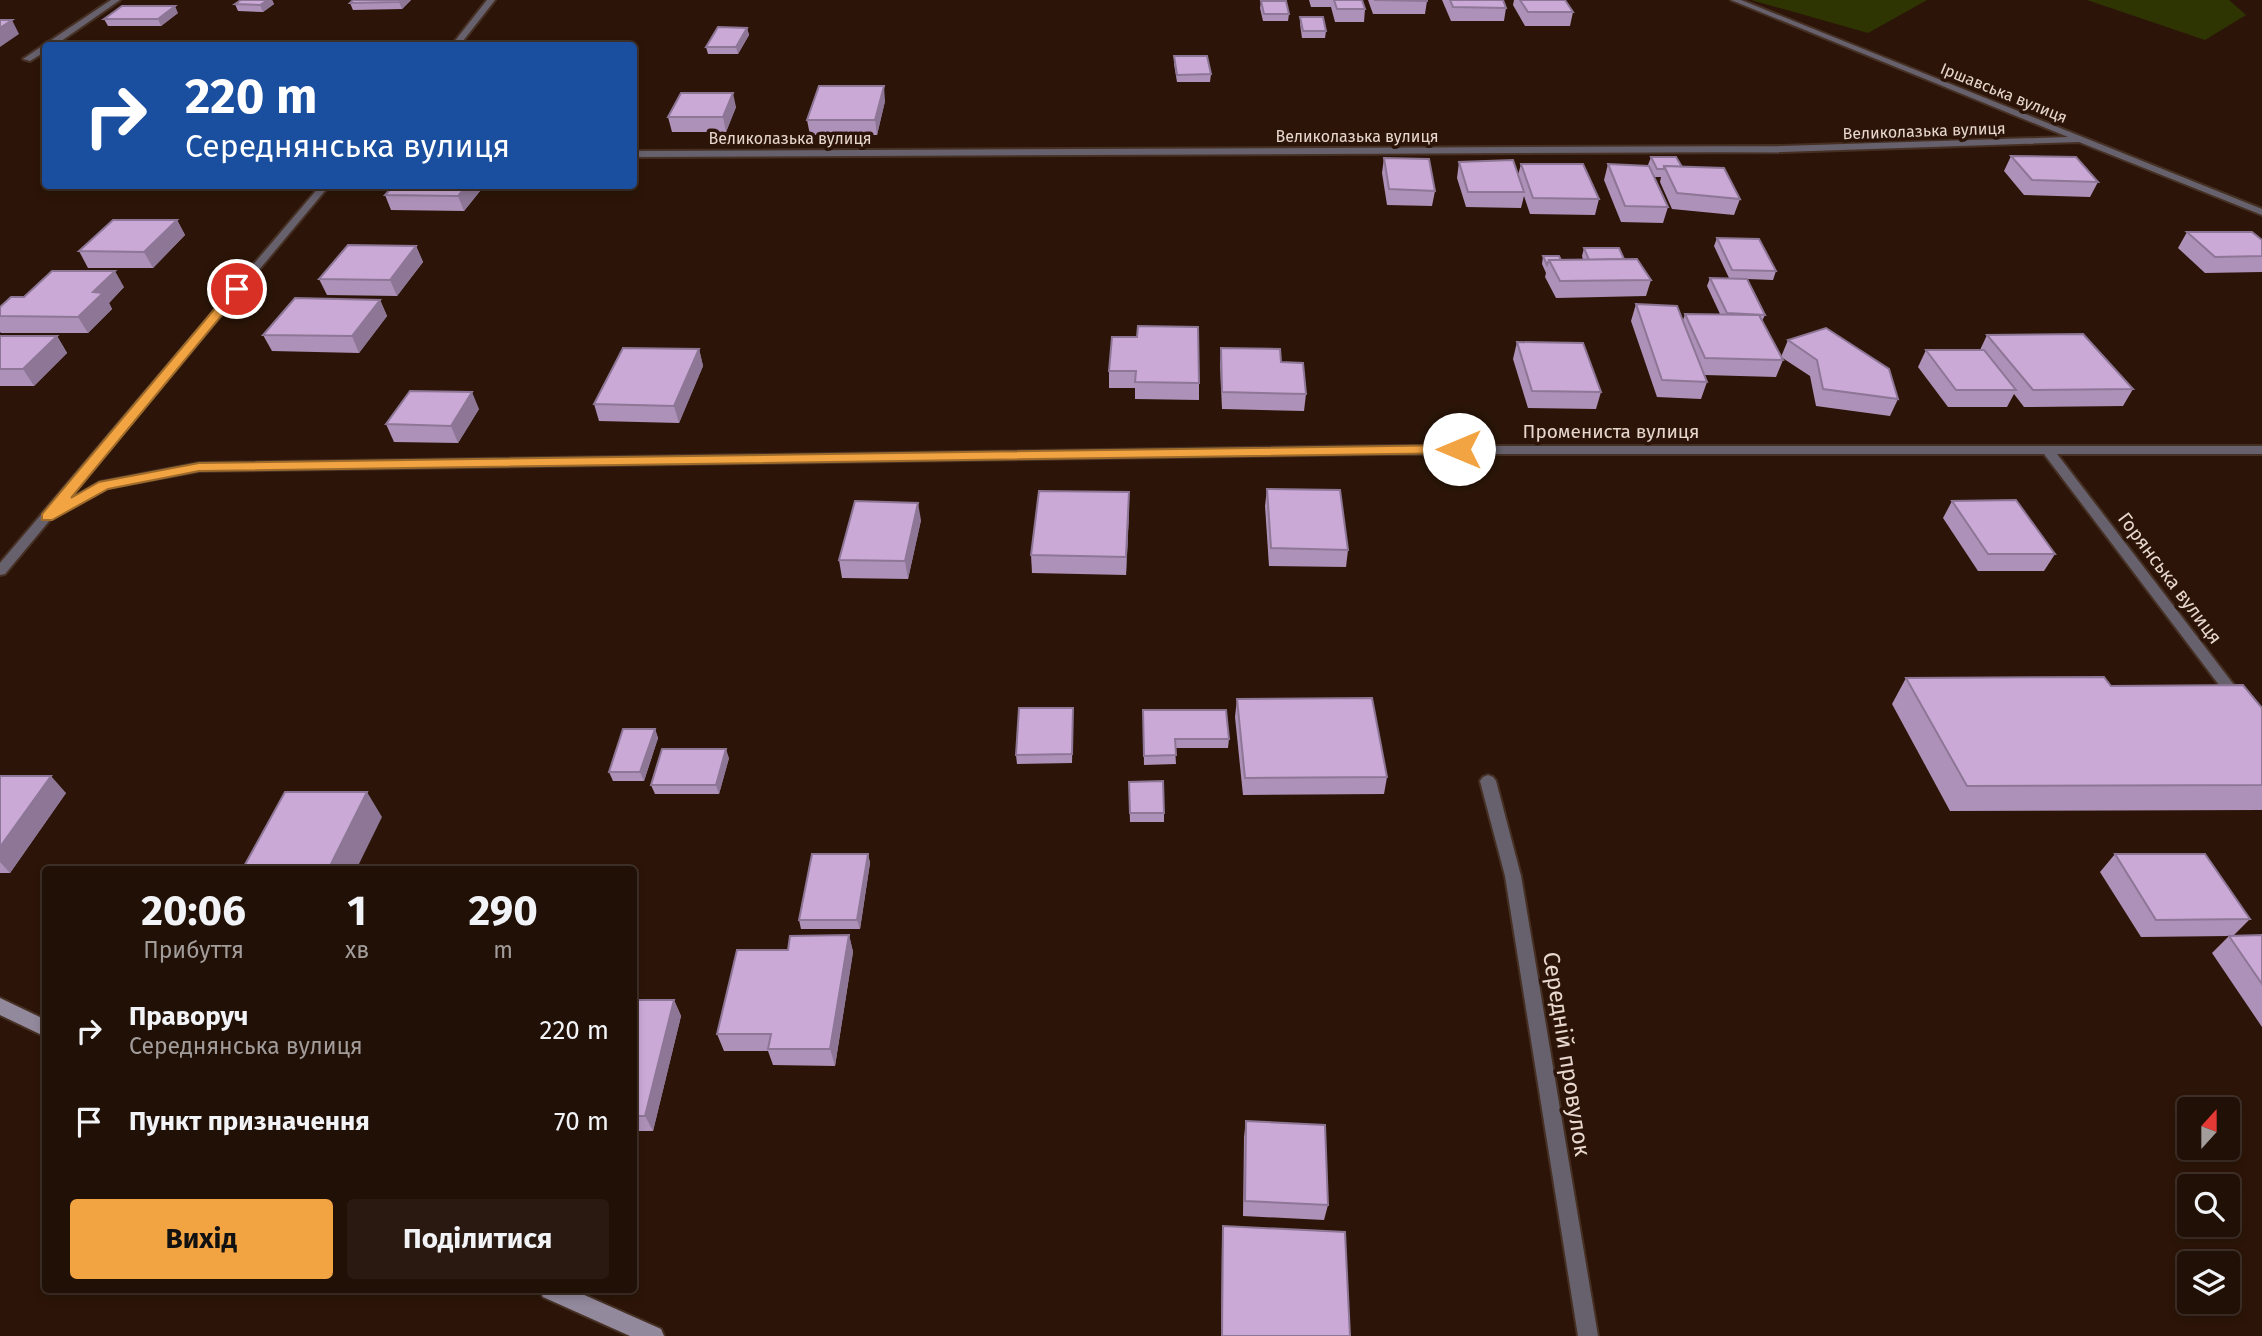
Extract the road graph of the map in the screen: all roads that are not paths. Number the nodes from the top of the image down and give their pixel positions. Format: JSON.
{"nodes":[{"id":1,"x":116,"y":0,"type":"edge"},
{"id":2,"x":491,"y":0,"type":"edge"},
{"id":3,"x":1735,"y":0,"type":"edge"},
{"id":4,"x":52,"y":42,"type":"edge"},
{"id":5,"x":458,"y":42,"type":"edge"},
{"id":6,"x":42,"y":49,"type":"edge"},
{"id":7,"x":27,"y":59,"type":"dead end"},
{"id":8,"x":2081,"y":139,"type":"junction"},
{"id":9,"x":637,"y":153,"type":"edge"},
{"id":10,"x":321,"y":189,"type":"edge"},
{"id":11,"x":2262,"y":212,"type":"edge"},
{"id":12,"x":2047,"y":449,"type":"junction"},
{"id":13,"x":2262,"y":450,"type":"edge"},
{"id":14,"x":47,"y":517,"type":"junction"},
{"id":15,"x":0,"y":571,"type":"edge"},
{"id":16,"x":2245,"y":709,"type":"edge"},
{"id":17,"x":1488,"y":781,"type":"dead end"},
{"id":18,"x":0,"y":1006,"type":"edge"},
{"id":19,"x":42,"y":1027,"type":"edge"},
{"id":20,"x":557,"y":1293,"type":"edge"},
{"id":21,"x":654,"y":1336,"type":"edge"},
{"id":22,"x":1588,"y":1336,"type":"edge"}],
"edges":[{"from":1,"to":4,"type":"street"},
{"from":2,"to":5,"type":"street"},
{"from":3,"to":8,"type":"street","name":"Іршавська вулиця"},
{"from":6,"to":7,"type":"street"},
{"from":8,"to":9,"type":"street","name":"Великолазька вулиця"},
{"from":8,"to":11,"type":"street","name":"Іршавська вулиця"},
{"from":10,"to":14,"type":"street"},
{"from":12,"to":13,"type":"street","name":"Промениста вулиця"},
{"from":12,"to":14,"type":"street","name":"Промениста вулиця"},
{"from":12,"to":16,"type":"street","name":"Горянська вулиця"},
{"from":14,"to":15,"type":"street"},
{"from":17,"to":22,"type":"street","name":"Середній провулок"},
{"from":18,"to":19,"type":"street"},
{"from":20,"to":21,"type":"street"}]}
